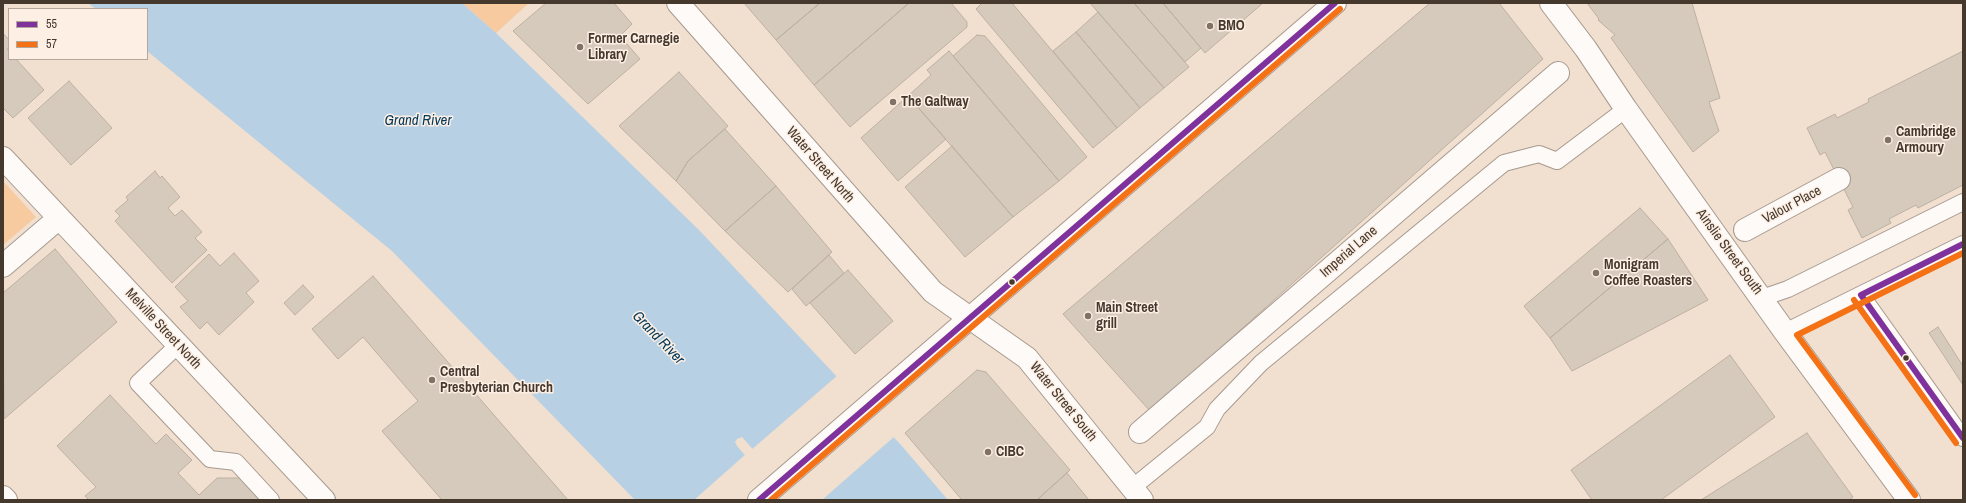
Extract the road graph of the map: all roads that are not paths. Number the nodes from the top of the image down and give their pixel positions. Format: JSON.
{"nodes":[{"id":1,"x":678,"y":3,"type":"edge"},
{"id":2,"x":1335,"y":3,"type":"edge"},
{"id":3,"x":1551,"y":3,"type":"edge"},
{"id":4,"x":1558,"y":73,"type":"dead end"},
{"id":5,"x":1626,"y":109,"type":"junction"},
{"id":6,"x":3,"y":158,"type":"edge"},
{"id":7,"x":1839,"y":180,"type":"dead end"},
{"id":8,"x":1963,"y":202,"type":"edge"},
{"id":9,"x":58,"y":218,"type":"junction"},
{"id":10,"x":1745,"y":230,"type":"dead end"},
{"id":11,"x":1963,"y":244,"type":"edge"},
{"id":12,"x":3,"y":266,"type":"edge"},
{"id":13,"x":1861,"y":295,"type":"junction"},
{"id":14,"x":1762,"y":298,"type":"junction"},
{"id":15,"x":970,"y":318,"type":"junction"},
{"id":16,"x":1785,"y":332,"type":"junction"},
{"id":17,"x":178,"y":345,"type":"junction"},
{"id":18,"x":1140,"y":432,"type":"dead end"},
{"id":19,"x":1963,"y":438,"type":"edge"},
{"id":20,"x":1137,"y":494,"type":"edge"},
{"id":21,"x":3,"y":497,"type":"edge"},
{"id":22,"x":6,"y":500,"type":"edge"},
{"id":23,"x":271,"y":500,"type":"edge"},
{"id":24,"x":324,"y":500,"type":"edge"},
{"id":25,"x":760,"y":500,"type":"edge"},
{"id":26,"x":1910,"y":500,"type":"edge"}],
"edges":[{"from":1,"to":15,"type":"main road","name":"Water Street North"},
{"from":2,"to":15,"type":"main road"},
{"from":3,"to":5,"type":"main road","name":"Ainslie Street South"},
{"from":4,"to":18,"type":"main road","name":"Imperial Lane"},
{"from":5,"to":14,"type":"main road","name":"Ainslie Street South"},
{"from":5,"to":20,"type":"lane"},
{"from":6,"to":9,"type":"main road","name":"Melville Street North"},
{"from":7,"to":10,"type":"main road","name":"Valour Place"},
{"from":8,"to":14,"type":"lane"},
{"from":9,"to":12,"type":"main road"},
{"from":9,"to":17,"type":"main road","name":"Melville Street North"},
{"from":11,"to":13,"type":"lane"},
{"from":13,"to":16,"type":"lane"},
{"from":13,"to":19,"type":"lane"},
{"from":14,"to":16,"type":"main road","name":"Ainslie Street South"},
{"from":15,"to":20,"type":"main road","name":"Water Street South"},
{"from":15,"to":25,"type":"main road"},
{"from":16,"to":26,"type":"main road","name":"Ainslie Street South"},
{"from":17,"to":23,"type":"lane"},
{"from":17,"to":24,"type":"main road","name":"Melville Street North"},
{"from":21,"to":22,"type":"main road"}]}
